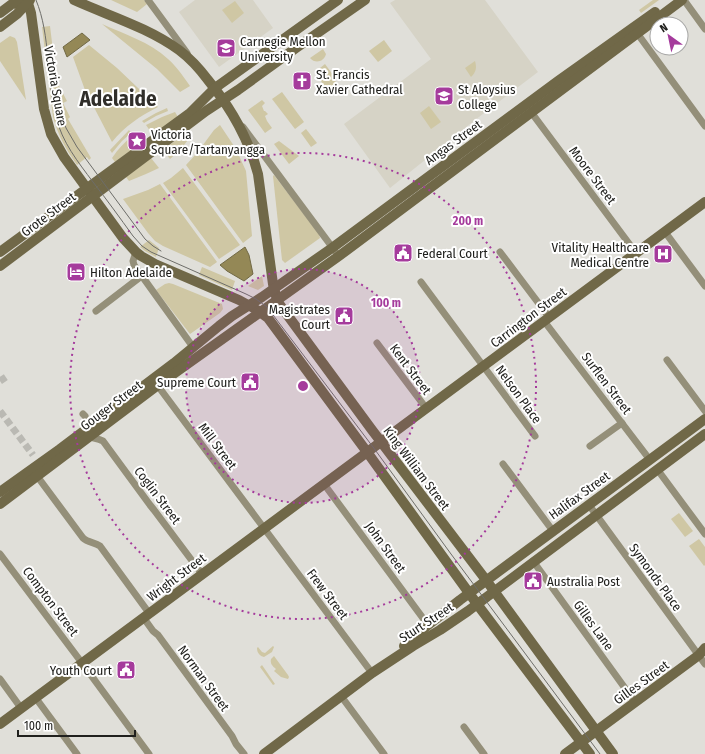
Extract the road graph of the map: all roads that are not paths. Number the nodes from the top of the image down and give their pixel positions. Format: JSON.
{"nodes":[{"id":1,"x":28,"y":0,"type":"edge"},
{"id":2,"x":74,"y":0,"type":"edge"},
{"id":3,"x":148,"y":0,"type":"edge"},
{"id":4,"x":338,"y":0,"type":"edge"},
{"id":5,"x":672,"y":0,"type":"edge"},
{"id":6,"x":683,"y":0,"type":"edge"},
{"id":7,"x":359,"y":2,"type":"edge"},
{"id":8,"x":0,"y":13,"type":"edge"},
{"id":9,"x":0,"y":27,"type":"edge"},
{"id":10,"x":705,"y":29,"type":"edge"},
{"id":11,"x":637,"y":34,"type":"junction"},
{"id":12,"x":195,"y":64,"type":"junction"},
{"id":13,"x":215,"y":88,"type":"junction"},
{"id":14,"x":223,"y":100,"type":"junction"},
{"id":15,"x":531,"y":112,"type":"junction"},
{"id":16,"x":705,"y":126,"type":"edge"},
{"id":17,"x":90,"y":193,"type":"junction"},
{"id":18,"x":705,"y":202,"type":"edge"},
{"id":19,"x":665,"y":232,"type":"junction"},
{"id":20,"x":0,"y":252,"type":"edge"},
{"id":21,"x":136,"y":252,"type":"junction"},
{"id":22,"x":336,"y":252,"type":"junction"},
{"id":23,"x":500,"y":252,"type":"dead end"},
{"id":24,"x":636,"y":253,"type":"junction"},
{"id":25,"x":0,"y":266,"type":"edge"},
{"id":26,"x":139,"y":278,"type":"dead end"},
{"id":27,"x":421,"y":282,"type":"dead end"},
{"id":28,"x":705,"y":286,"type":"edge"},
{"id":29,"x":274,"y":289,"type":"junction"},
{"id":30,"x":277,"y":300,"type":"junction"},
{"id":31,"x":249,"y":306,"type":"junction"},
{"id":32,"x":96,"y":310,"type":"dead end"},
{"id":33,"x":260,"y":312,"type":"junction"},
{"id":34,"x":547,"y":319,"type":"junction"},
{"id":35,"x":217,"y":343,"type":"junction"},
{"id":36,"x":377,"y":343,"type":"dead end"},
{"id":37,"x":192,"y":347,"type":"junction"},
{"id":38,"x":667,"y":360,"type":"dead end"},
{"id":39,"x":484,"y":366,"type":"junction"},
{"id":40,"x":155,"y":382,"type":"junction"},
{"id":41,"x":426,"y":408,"type":"junction"},
{"id":42,"x":705,"y":411,"type":"edge"},
{"id":43,"x":705,"y":419,"type":"edge"},
{"id":44,"x":622,"y":423,"type":"junction"},
{"id":45,"x":705,"y":434,"type":"edge"},
{"id":46,"x":535,"y":436,"type":"dead end"},
{"id":47,"x":90,"y":437,"type":"junction"},
{"id":48,"x":381,"y":442,"type":"junction"},
{"id":49,"x":590,"y":446,"type":"dead end"},
{"id":50,"x":367,"y":452,"type":"junction"},
{"id":51,"x":650,"y":460,"type":"junction"},
{"id":52,"x":503,"y":464,"type":"dead end"},
{"id":53,"x":657,"y":469,"type":"junction"},
{"id":54,"x":37,"y":476,"type":"junction"},
{"id":55,"x":324,"y":484,"type":"junction"},
{"id":56,"x":0,"y":492,"type":"edge"},
{"id":57,"x":0,"y":504,"type":"edge"},
{"id":58,"x":589,"y":505,"type":"junction"},
{"id":59,"x":596,"y":515,"type":"junction"},
{"id":60,"x":264,"y":528,"type":"junction"},
{"id":61,"x":553,"y":531,"type":"junction"},
{"id":62,"x":705,"y":534,"type":"edge"},
{"id":63,"x":0,"y":554,"type":"edge"},
{"id":64,"x":533,"y":561,"type":"junction"},
{"id":65,"x":202,"y":574,"type":"junction"},
{"id":66,"x":486,"y":580,"type":"junction"},
{"id":67,"x":494,"y":591,"type":"junction"},
{"id":68,"x":469,"y":593,"type":"junction"},
{"id":69,"x":477,"y":604,"type":"junction"},
{"id":70,"x":146,"y":615,"type":"junction"},
{"id":71,"x":428,"y":625,"type":"junction"},
{"id":72,"x":702,"y":652,"type":"edge"},
{"id":73,"x":82,"y":663,"type":"junction"},
{"id":74,"x":705,"y":664,"type":"edge"},
{"id":75,"x":372,"y":673,"type":"junction"},
{"id":76,"x":0,"y":679,"type":"edge"},
{"id":77,"x":341,"y":696,"type":"junction"},
{"id":78,"x":35,"y":697,"type":"junction"},
{"id":79,"x":635,"y":702,"type":"junction"},
{"id":80,"x":21,"y":708,"type":"junction"},
{"id":81,"x":0,"y":724,"type":"edge"},
{"id":82,"x":464,"y":727,"type":"dead end"},
{"id":83,"x":596,"y":731,"type":"junction"},
{"id":84,"x":581,"y":742,"type":"junction"},
{"id":85,"x":77,"y":754,"type":"edge"},
{"id":86,"x":149,"y":754,"type":"edge"},
{"id":87,"x":244,"y":754,"type":"edge"},
{"id":88,"x":264,"y":754,"type":"edge"},
{"id":89,"x":384,"y":754,"type":"edge"},
{"id":90,"x":484,"y":754,"type":"edge"},
{"id":91,"x":565,"y":754,"type":"edge"},
{"id":92,"x":590,"y":754,"type":"edge"},
{"id":93,"x":613,"y":754,"type":"edge"}],
"edges":[{"from":1,"to":8,"type":"street"},
{"from":1,"to":9,"type":"street"},
{"from":1,"to":17,"type":"street","name":"Victoria Square"},
{"from":2,"to":12,"type":"street"},
{"from":3,"to":12,"type":"street"},
{"from":4,"to":13,"type":"street"},
{"from":5,"to":22,"type":"street","name":"Angas Street"},
{"from":6,"to":10,"type":"street"},
{"from":6,"to":11,"type":"street","name":"Angas Street"},
{"from":7,"to":14,"type":"street"},
{"from":11,"to":15,"type":"street","name":"Angas Street"},
{"from":11,"to":16,"type":"street"},
{"from":12,"to":13,"type":"street"},
{"from":13,"to":14,"type":"street"},
{"from":13,"to":17,"type":"street"},
{"from":14,"to":17,"type":"street"},
{"from":14,"to":22,"type":"street"},
{"from":14,"to":29,"type":"street","name":"King William Street"},
{"from":15,"to":22,"type":"street","name":"Angas Street"},
{"from":15,"to":24,"type":"street","name":"Moore Street"},
{"from":17,"to":20,"type":"street","name":"Grote Street"},
{"from":17,"to":21,"type":"street","name":"Victoria Square"},
{"from":17,"to":25,"type":"street","name":"Grote Street"},
{"from":18,"to":19,"type":"street","name":"Carrington Street"},
{"from":19,"to":24,"type":"street","name":"Carrington Street"},
{"from":19,"to":28,"type":"street"},
{"from":21,"to":31,"type":"street","name":"Victoria Square"},
{"from":21,"to":37,"type":"street"},
{"from":22,"to":29,"type":"street","name":"Angas Street"},
{"from":22,"to":30,"type":"street","name":"Angas Street"},
{"from":23,"to":34,"type":"street","name":"Surflen Street"},
{"from":24,"to":34,"type":"street","name":"Carrington Street"},
{"from":26,"to":32,"type":"street"},
{"from":27,"to":39,"type":"street","name":"Nelson Place"},
{"from":29,"to":30,"type":"street","name":"King William Street"},
{"from":29,"to":31,"type":"street","name":"Angas Street"},
{"from":30,"to":33,"type":"street","name":"Gouger Street"},
{"from":30,"to":48,"type":"street","name":"King William Street"},
{"from":31,"to":33,"type":"street","name":"Victoria Square"},
{"from":31,"to":37,"type":"street","name":"Gouger Street"},
{"from":33,"to":35,"type":"street","name":"Gouger Street"},
{"from":33,"to":50,"type":"street"},
{"from":34,"to":39,"type":"street","name":"Carrington Street"},
{"from":34,"to":44,"type":"street","name":"Surflen Street"},
{"from":35,"to":37,"type":"street"},
{"from":35,"to":40,"type":"street","name":"Gouger Street"},
{"from":36,"to":41,"type":"street","name":"Kent Street"},
{"from":37,"to":40,"type":"street","name":"Gouger Street"},
{"from":38,"to":42,"type":"street"},
{"from":39,"to":41,"type":"street","name":"Carrington Street"},
{"from":39,"to":46,"type":"street","name":"Nelson Place"},
{"from":40,"to":47,"type":"street","name":"Gouger Street"},
{"from":40,"to":56,"type":"street","name":"Gouger Street"},
{"from":40,"to":60,"type":"street","name":"Mill Street"},
{"from":41,"to":48,"type":"street","name":"Carrington Street"},
{"from":43,"to":51,"type":"street","name":"Halifax Street"},
{"from":44,"to":49,"type":"street"},
{"from":44,"to":51,"type":"street","name":"Surflen Street"},
{"from":45,"to":53,"type":"street","name":"Halifax Street"},
{"from":47,"to":54,"type":"street","name":"Gouger Street"},
{"from":47,"to":65,"type":"street","name":"Coglin Street"},
{"from":48,"to":50,"type":"street","name":"Carrington Street"},
{"from":48,"to":66,"type":"street","name":"King William Street"},
{"from":50,"to":55,"type":"street","name":"Wright Street"},
{"from":50,"to":68,"type":"street"},
{"from":51,"to":58,"type":"street","name":"Halifax Street"},
{"from":52,"to":61,"type":"street"},
{"from":53,"to":59,"type":"street","name":"Halifax Street"},
{"from":53,"to":62,"type":"street"},
{"from":54,"to":57,"type":"street","name":"Gouger Street"},
{"from":54,"to":70,"type":"street","name":"Norman Street"},
{"from":55,"to":60,"type":"street","name":"Wright Street"},
{"from":55,"to":71,"type":"street","name":"John Street"},
{"from":58,"to":59,"type":"street","name":"Symonds Place"},
{"from":58,"to":61,"type":"street","name":"Halifax Street"},
{"from":59,"to":64,"type":"street","name":"Halifax Street"},
{"from":59,"to":72,"type":"street","name":"Symonds Place"},
{"from":60,"to":65,"type":"street","name":"Wright Street"},
{"from":60,"to":75,"type":"street","name":"Frew Street"},
{"from":61,"to":66,"type":"street","name":"Halifax Street"},
{"from":63,"to":73,"type":"street","name":"Compton Street"},
{"from":64,"to":67,"type":"street","name":"Halifax Street"},
{"from":64,"to":79,"type":"street","name":"Gilles Lane"},
{"from":65,"to":70,"type":"street","name":"Wright Street"},
{"from":66,"to":67,"type":"street","name":"King William Street"},
{"from":66,"to":68,"type":"street","name":"Halifax Street"},
{"from":67,"to":69,"type":"street","name":"Sturt Street"},
{"from":67,"to":83,"type":"street","name":"King William Street"},
{"from":68,"to":69,"type":"street"},
{"from":68,"to":71,"type":"street","name":"Sturt Street"},
{"from":69,"to":75,"type":"street","name":"Sturt Street"},
{"from":69,"to":84,"type":"street"},
{"from":70,"to":73,"type":"street","name":"Wright Street"},
{"from":70,"to":87,"type":"street","name":"Norman Street"},
{"from":71,"to":75,"type":"street","name":"Sturt Street"},
{"from":72,"to":74,"type":"street","name":"Symonds Place"},
{"from":72,"to":79,"type":"street","name":"Gilles Street"},
{"from":73,"to":78,"type":"street","name":"Wright Street"},
{"from":73,"to":86,"type":"street","name":"Compton Street"},
{"from":75,"to":77,"type":"street","name":"Sturt Street"},
{"from":76,"to":80,"type":"street"},
{"from":77,"to":88,"type":"street","name":"Sturt Street"},
{"from":77,"to":89,"type":"street"},
{"from":78,"to":80,"type":"street","name":"Wright Street"},
{"from":78,"to":85,"type":"street"},
{"from":79,"to":83,"type":"street","name":"Gilles Street"},
{"from":80,"to":81,"type":"street","name":"Wright Street"},
{"from":82,"to":90,"type":"street"},
{"from":83,"to":84,"type":"street","name":"Gilles Street"},
{"from":83,"to":93,"type":"street","name":"King William Street"},
{"from":84,"to":91,"type":"street","name":"Gilles Street"},
{"from":84,"to":92,"type":"street"}]}
